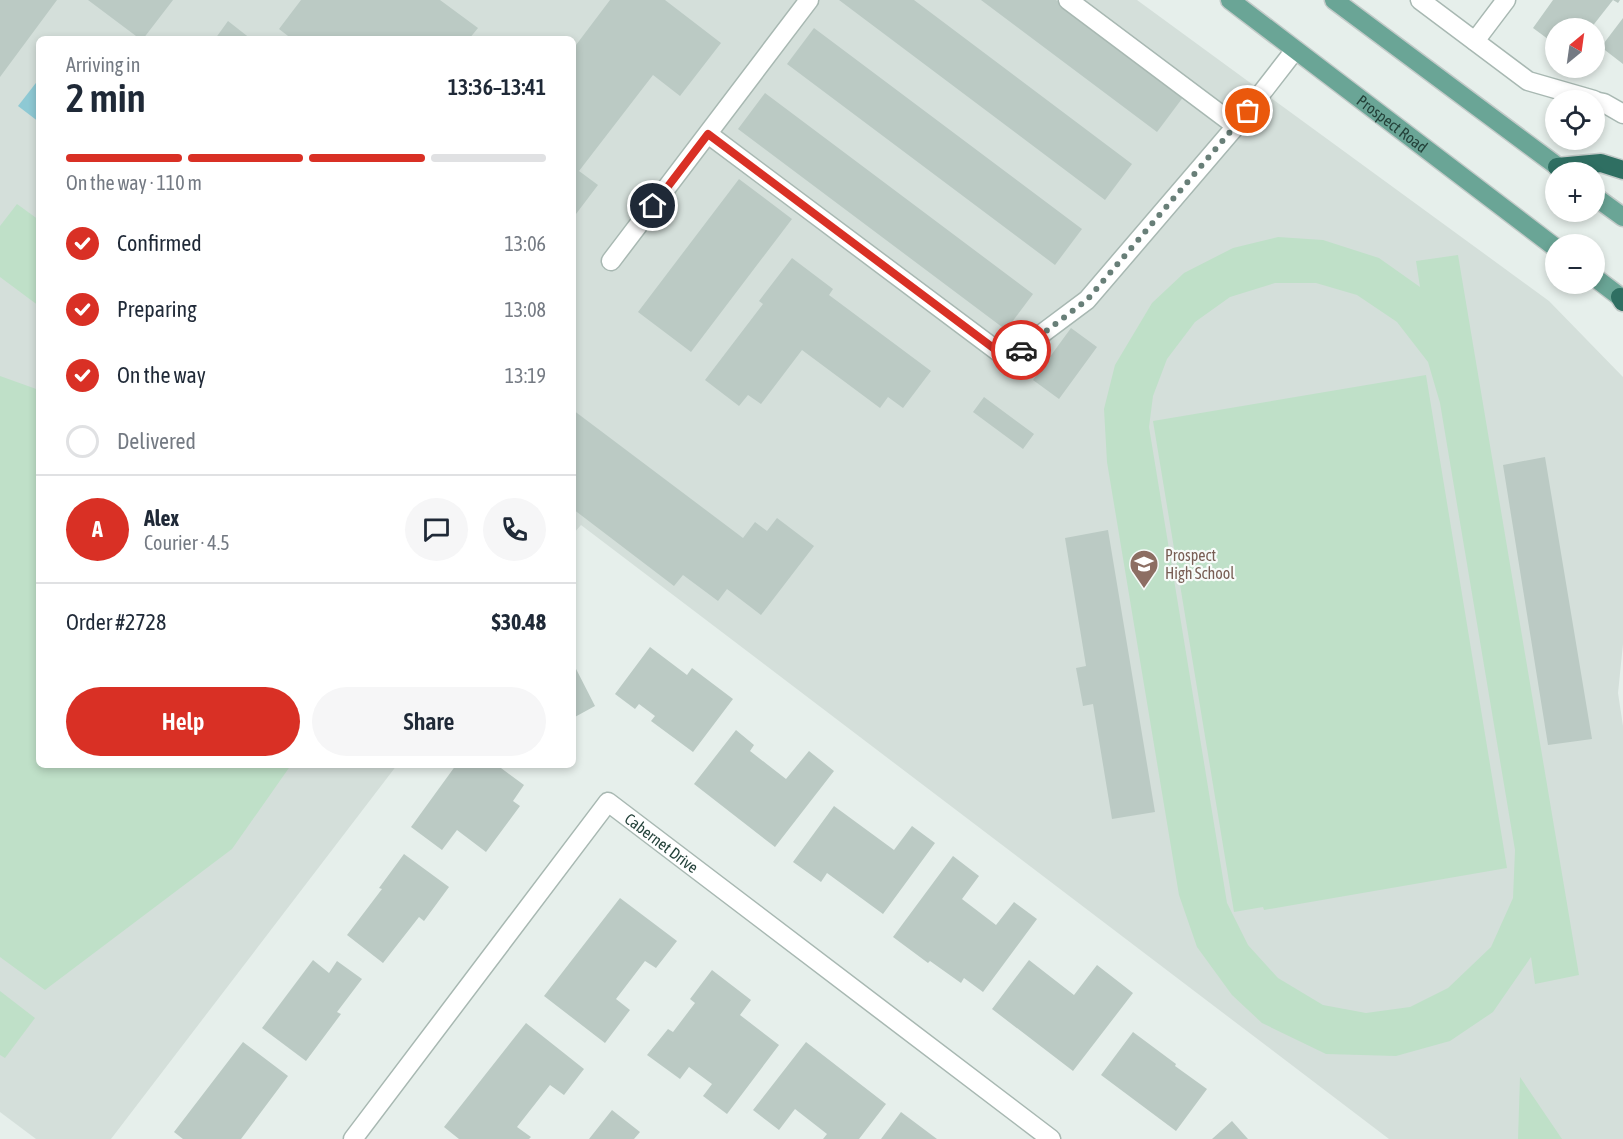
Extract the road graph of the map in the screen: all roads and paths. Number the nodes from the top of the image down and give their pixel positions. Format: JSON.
{"nodes":[{"id":1,"x":809,"y":0,"type":"edge"},
{"id":2,"x":1068,"y":0,"type":"edge"},
{"id":3,"x":1230,"y":0,"type":"edge"},
{"id":4,"x":1334,"y":0,"type":"edge"},
{"id":5,"x":1420,"y":0,"type":"edge"},
{"id":6,"x":1506,"y":0,"type":"edge"},
{"id":7,"x":1475,"y":41,"type":"junction"},
{"id":8,"x":1295,"y":50,"type":"junction"},
{"id":9,"x":1559,"y":90,"type":"edge"},
{"id":10,"x":1605,"y":104,"type":"edge"},
{"id":11,"x":1623,"y":114,"type":"edge"},
{"id":12,"x":1236,"y":126,"type":"junction"},
{"id":13,"x":708,"y":134,"type":"junction"},
{"id":14,"x":1550,"y":162,"type":"edge"},
{"id":15,"x":1605,"y":164,"type":"edge"},
{"id":16,"x":1623,"y":171,"type":"edge"},
{"id":17,"x":1605,"y":204,"type":"edge"},
{"id":18,"x":1623,"y":218,"type":"edge"},
{"id":19,"x":1545,"y":240,"type":"edge"},
{"id":20,"x":611,"y":261,"type":"dead end"},
{"id":21,"x":1605,"y":286,"type":"edge"},
{"id":22,"x":1622,"y":299,"type":"edge"},
{"id":23,"x":353,"y":1139,"type":"edge"},
{"id":24,"x":1051,"y":1139,"type":"edge"}],
"edges":[{"from":1,"to":13,"type":"street"},
{"from":2,"to":12,"type":"street"},
{"from":3,"to":8,"type":"main road","name":"Prospect Road"},
{"from":4,"to":14,"type":"main road"},
{"from":5,"to":7,"type":"street"},
{"from":6,"to":7,"type":"street"},
{"from":7,"to":9,"type":"street"},
{"from":8,"to":12,"type":"street"},
{"from":8,"to":19,"type":"main road","name":"Prospect Road"},
{"from":10,"to":11,"type":"street"},
{"from":12,"to":13,"type":"street"},
{"from":13,"to":20,"type":"street"},
{"from":15,"to":16,"type":"highway"},
{"from":17,"to":18,"type":"main road"},
{"from":21,"to":22,"type":"main road"},
{"from":23,"to":24,"type":"street","name":"Cabernet Drive"}]}
